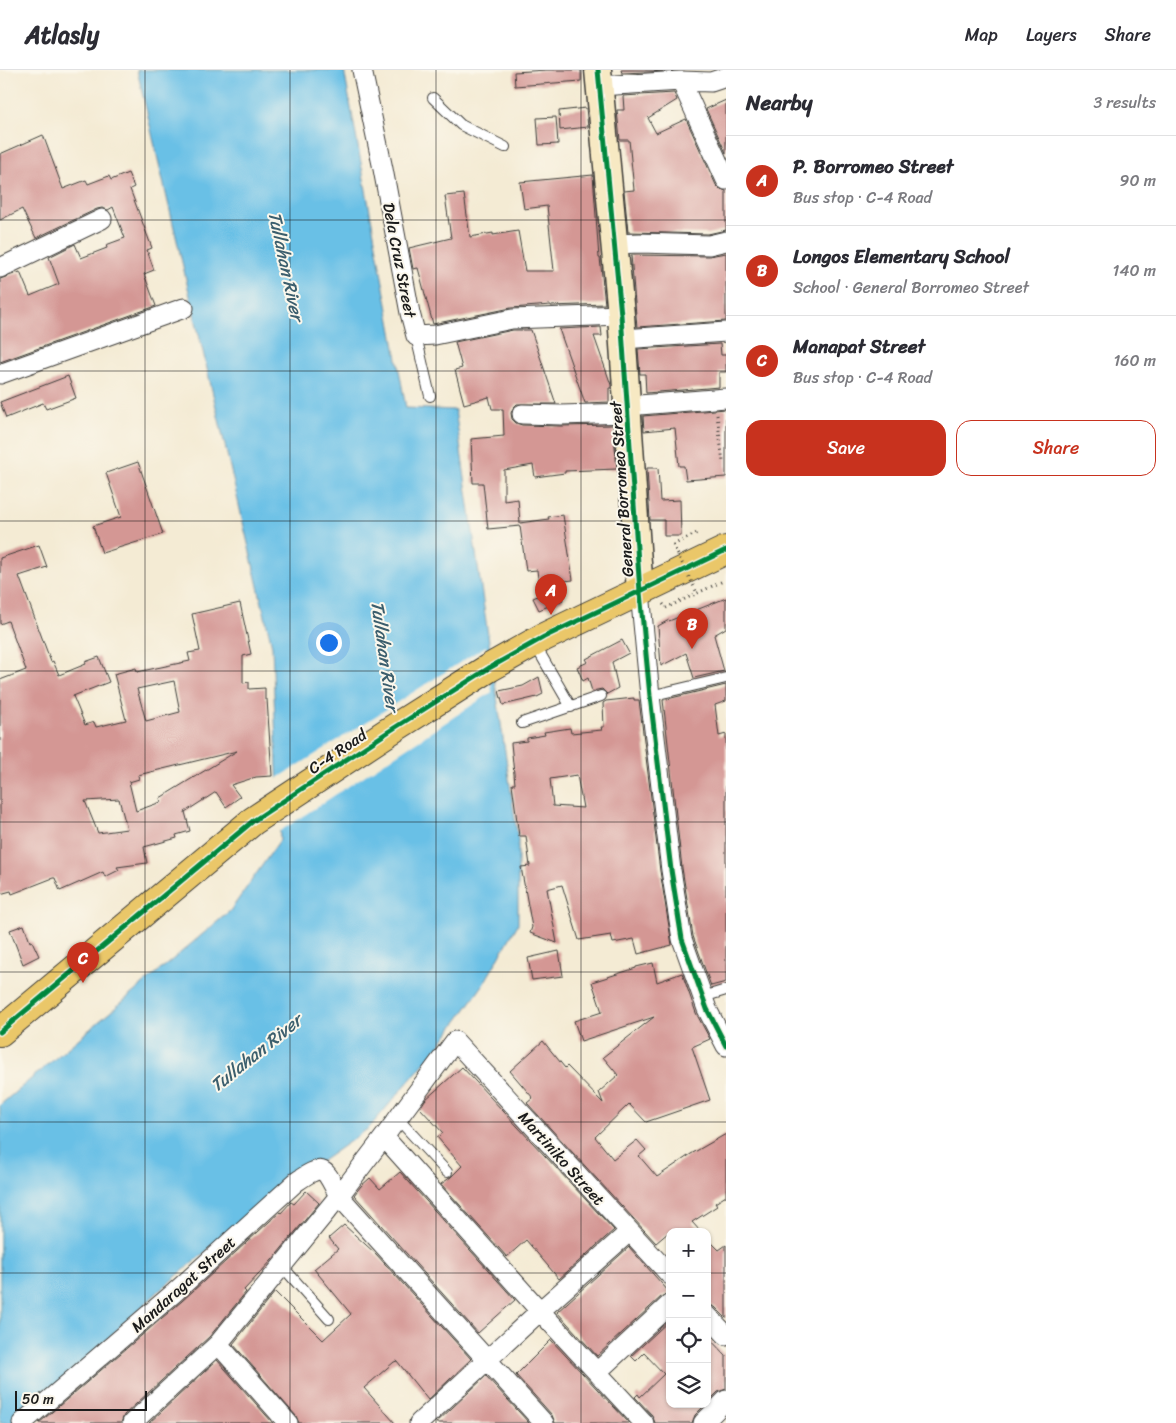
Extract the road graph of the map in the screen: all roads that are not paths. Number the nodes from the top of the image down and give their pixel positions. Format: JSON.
{"nodes":[{"id":1,"x":362,"y":70,"type":"edge"},
{"id":2,"x":726,"y":76,"type":"edge"},
{"id":3,"x":598,"y":78,"type":"edge"},
{"id":4,"x":681,"y":81,"type":"junction"},
{"id":5,"x":433,"y":98,"type":"dead end"},
{"id":6,"x":505,"y":147,"type":"dead end"},
{"id":7,"x":726,"y":180,"type":"edge"},
{"id":8,"x":102,"y":219,"type":"dead end"},
{"id":9,"x":726,"y":241,"type":"edge"},
{"id":10,"x":614,"y":244,"type":"junction"},
{"id":11,"x":0,"y":268,"type":"edge"},
{"id":12,"x":184,"y":308,"type":"dead end"},
{"id":13,"x":622,"y":327,"type":"junction"},
{"id":14,"x":726,"y":332,"type":"edge"},
{"id":15,"x":416,"y":336,"type":"junction"},
{"id":16,"x":0,"y":374,"type":"edge"},
{"id":17,"x":430,"y":396,"type":"dead end"},
{"id":18,"x":721,"y":399,"type":"edge"},
{"id":19,"x":628,"y":410,"type":"junction"},
{"id":20,"x":522,"y":414,"type":"dead end"},
{"id":21,"x":726,"y":550,"type":"edge"},
{"id":22,"x":640,"y":592,"type":"junction"},
{"id":23,"x":534,"y":642,"type":"junction"},
{"id":24,"x":726,"y":678,"type":"edge"},
{"id":25,"x":601,"y":696,"type":"dead end"},
{"id":26,"x":650,"y":696,"type":"junction"},
{"id":27,"x":571,"y":707,"type":"junction"},
{"id":28,"x":522,"y":723,"type":"dead end"},
{"id":29,"x":726,"y":990,"type":"edge"},
{"id":30,"x":703,"y":997,"type":"junction"},
{"id":31,"x":0,"y":1032,"type":"edge"},
{"id":32,"x":726,"y":1046,"type":"edge"},
{"id":33,"x":398,"y":1119,"type":"junction"},
{"id":34,"x":384,"y":1137,"type":"junction"},
{"id":35,"x":446,"y":1172,"type":"dead end"},
{"id":36,"x":339,"y":1196,"type":"junction"},
{"id":37,"x":629,"y":1232,"type":"junction"},
{"id":38,"x":282,"y":1266,"type":"junction"},
{"id":39,"x":668,"y":1273,"type":"edge"},
{"id":40,"x":666,"y":1308,"type":"edge"},
{"id":41,"x":540,"y":1311,"type":"junction"},
{"id":42,"x":329,"y":1318,"type":"dead end"},
{"id":43,"x":710,"y":1318,"type":"edge"},
{"id":44,"x":726,"y":1335,"type":"edge"},
{"id":45,"x":218,"y":1344,"type":"junction"},
{"id":46,"x":488,"y":1361,"type":"junction"},
{"id":47,"x":597,"y":1372,"type":"junction"},
{"id":48,"x":726,"y":1400,"type":"edge"},
{"id":49,"x":431,"y":1419,"type":"edge"},
{"id":50,"x":143,"y":1420,"type":"edge"},
{"id":51,"x":22,"y":1423,"type":"edge"},
{"id":52,"x":288,"y":1423,"type":"edge"},
{"id":53,"x":544,"y":1423,"type":"edge"},
{"id":54,"x":644,"y":1423,"type":"edge"},
{"id":55,"x":702,"y":1423,"type":"edge"}],
"edges":[{"from":1,"to":15,"type":"street","name":"Dela Cruz Street"},
{"from":2,"to":4,"type":"street"},
{"from":3,"to":4,"type":"street"},
{"from":3,"to":10,"type":"street","name":"General Borromeo Street"},
{"from":4,"to":7,"type":"street"},
{"from":5,"to":6,"type":"lane"},
{"from":8,"to":11,"type":"street"},
{"from":9,"to":10,"type":"street"},
{"from":10,"to":13,"type":"street","name":"General Borromeo Street"},
{"from":12,"to":16,"type":"street"},
{"from":13,"to":14,"type":"street","name":"Dela Cruz Street"},
{"from":13,"to":15,"type":"street","name":"Dela Cruz Street"},
{"from":13,"to":19,"type":"street","name":"General Borromeo Street"},
{"from":15,"to":17,"type":"lane"},
{"from":18,"to":19,"type":"street"},
{"from":19,"to":20,"type":"street"},
{"from":19,"to":22,"type":"street","name":"General Borromeo Street"},
{"from":21,"to":22,"type":"highway","name":"C-4 Road"},
{"from":22,"to":23,"type":"highway","name":"C-4 Road"},
{"from":22,"to":26,"type":"street","name":"General Borromeo Street"},
{"from":23,"to":27,"type":"lane"},
{"from":23,"to":31,"type":"highway","name":"C-4 Road"},
{"from":24,"to":26,"type":"lane"},
{"from":25,"to":27,"type":"lane"},
{"from":26,"to":30,"type":"street","name":"General Borromeo Street"},
{"from":27,"to":28,"type":"lane"},
{"from":29,"to":30,"type":"lane"},
{"from":30,"to":32,"type":"street","name":"General Borromeo Street"},
{"from":33,"to":34,"type":"street"},
{"from":33,"to":35,"type":"lane"},
{"from":33,"to":37,"type":"street","name":"Martiniko Street"},
{"from":34,"to":36,"type":"street"},
{"from":34,"to":41,"type":"street"},
{"from":36,"to":38,"type":"street"},
{"from":36,"to":46,"type":"street"},
{"from":36,"to":51,"type":"street","name":"Mandaragat Street"},
{"from":37,"to":39,"type":"street","name":"Martiniko Street"},
{"from":37,"to":41,"type":"street"},
{"from":38,"to":42,"type":"lane"},
{"from":38,"to":45,"type":"street"},
{"from":40,"to":47,"type":"street"},
{"from":41,"to":46,"type":"street"},
{"from":41,"to":47,"type":"street"},
{"from":43,"to":44,"type":"street"},
{"from":45,"to":50,"type":"street"},
{"from":45,"to":52,"type":"street"},
{"from":46,"to":49,"type":"street"},
{"from":46,"to":53,"type":"street"},
{"from":47,"to":54,"type":"street"},
{"from":48,"to":55,"type":"street"}]}
